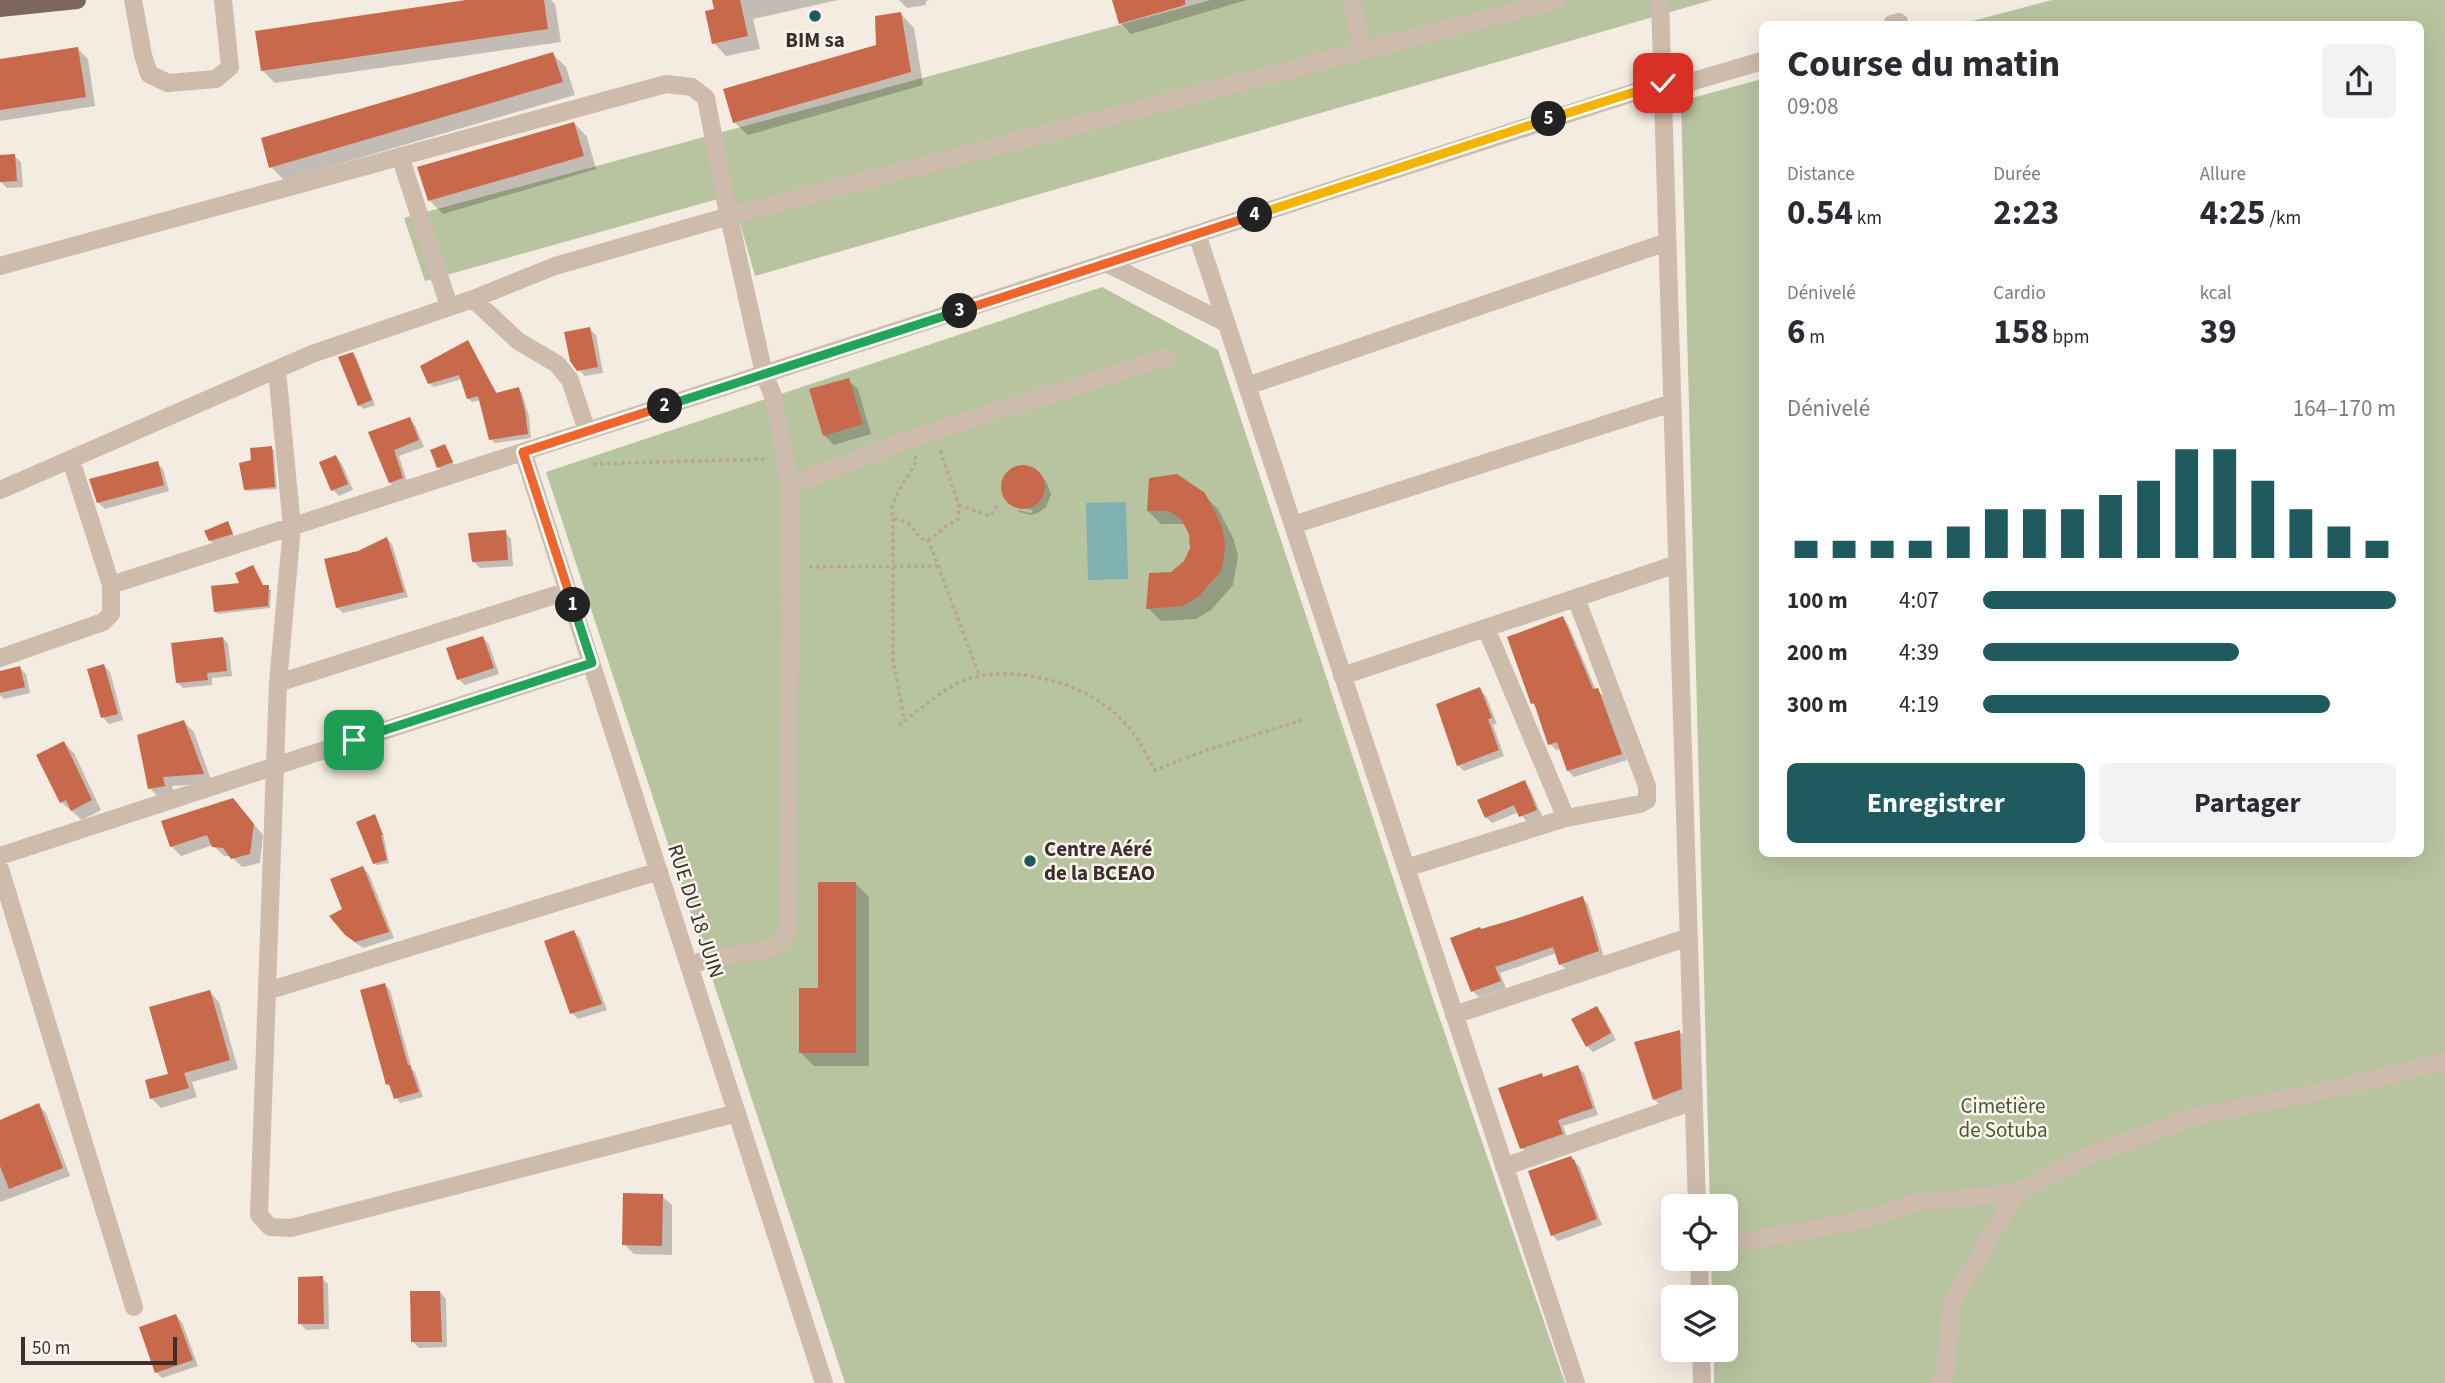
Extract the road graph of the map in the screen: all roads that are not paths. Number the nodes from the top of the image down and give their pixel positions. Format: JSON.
{"nodes":[{"id":1,"x":77,"y":0,"type":"edge"},
{"id":2,"x":133,"y":0,"type":"edge"},
{"id":3,"x":223,"y":0,"type":"edge"},
{"id":4,"x":1352,"y":0,"type":"edge"},
{"id":5,"x":1660,"y":0,"type":"edge"},
{"id":6,"x":1546,"y":1,"type":"edge"},
{"id":7,"x":0,"y":8,"type":"edge"},
{"id":8,"x":1363,"y":51,"type":"junction"},
{"id":9,"x":1759,"y":62,"type":"edge"},
{"id":10,"x":1663,"y":86,"type":"junction"},
{"id":11,"x":400,"y":156,"type":"junction"},
{"id":12,"x":729,"y":216,"type":"junction"},
{"id":13,"x":1197,"y":234,"type":"junction"},
{"id":14,"x":1667,"y":242,"type":"junction"},
{"id":15,"x":1105,"y":263,"type":"junction"},
{"id":16,"x":0,"y":266,"type":"edge"},
{"id":17,"x":473,"y":299,"type":"junction"},
{"id":18,"x":449,"y":306,"type":"junction"},
{"id":19,"x":1226,"y":323,"type":"junction"},
{"id":20,"x":1167,"y":357,"type":"dead end"},
{"id":21,"x":277,"y":370,"type":"junction"},
{"id":22,"x":765,"y":374,"type":"junction"},
{"id":23,"x":1247,"y":386,"type":"junction"},
{"id":24,"x":1672,"y":403,"type":"junction"},
{"id":25,"x":587,"y":431,"type":"junction"},
{"id":26,"x":523,"y":452,"type":"junction"},
{"id":27,"x":71,"y":460,"type":"junction"},
{"id":28,"x":790,"y":485,"type":"junction"},
{"id":29,"x":0,"y":491,"type":"edge"},
{"id":30,"x":1293,"y":525,"type":"junction"},
{"id":31,"x":292,"y":527,"type":"junction"},
{"id":32,"x":1677,"y":564,"type":"junction"},
{"id":33,"x":111,"y":585,"type":"junction"},
{"id":34,"x":568,"y":591,"type":"junction"},
{"id":35,"x":1576,"y":598,"type":"junction"},
{"id":36,"x":1486,"y":628,"type":"junction"},
{"id":37,"x":0,"y":658,"type":"edge"},
{"id":38,"x":592,"y":663,"type":"junction"},
{"id":39,"x":1342,"y":676,"type":"junction"},
{"id":40,"x":278,"y":683,"type":"junction"},
{"id":41,"x":275,"y":766,"type":"junction"},
{"id":42,"x":1566,"y":818,"type":"junction"},
{"id":43,"x":0,"y":856,"type":"edge"},
{"id":44,"x":1406,"y":868,"type":"junction"},
{"id":45,"x":0,"y":869,"type":"edge"},
{"id":46,"x":659,"y":871,"type":"junction"},
{"id":47,"x":1689,"y":937,"type":"junction"},
{"id":48,"x":690,"y":966,"type":"junction"},
{"id":49,"x":267,"y":991,"type":"junction"},
{"id":50,"x":1454,"y":1014,"type":"junction"},
{"id":51,"x":2445,"y":1061,"type":"edge"},
{"id":52,"x":1694,"y":1101,"type":"junction"},
{"id":53,"x":737,"y":1113,"type":"junction"},
{"id":54,"x":1504,"y":1167,"type":"junction"},
{"id":55,"x":2016,"y":1193,"type":"junction"},
{"id":56,"x":1697,"y":1194,"type":"edge"},
{"id":57,"x":1738,"y":1243,"type":"edge"},
{"id":58,"x":134,"y":1307,"type":"dead end"},
{"id":59,"x":1701,"y":1362,"type":"edge"},
{"id":60,"x":824,"y":1383,"type":"edge"},
{"id":61,"x":1576,"y":1383,"type":"edge"},
{"id":62,"x":1702,"y":1383,"type":"edge"},
{"id":63,"x":1940,"y":1383,"type":"edge"}],
"edges":[{"from":1,"to":7,"type":"main road"},
{"from":2,"to":3,"type":"street"},
{"from":4,"to":8,"type":"street"},
{"from":5,"to":10,"type":"street"},
{"from":6,"to":8,"type":"street"},
{"from":8,"to":12,"type":"street"},
{"from":9,"to":10,"type":"street"},
{"from":10,"to":13,"type":"street"},
{"from":10,"to":14,"type":"street"},
{"from":11,"to":12,"type":"street"},
{"from":11,"to":16,"type":"street"},
{"from":11,"to":18,"type":"street"},
{"from":12,"to":17,"type":"street"},
{"from":12,"to":22,"type":"street"},
{"from":13,"to":15,"type":"street"},
{"from":13,"to":19,"type":"street"},
{"from":14,"to":23,"type":"street"},
{"from":14,"to":24,"type":"street"},
{"from":15,"to":19,"type":"street"},
{"from":15,"to":22,"type":"street"},
{"from":17,"to":18,"type":"street"},
{"from":17,"to":25,"type":"street"},
{"from":18,"to":21,"type":"street"},
{"from":19,"to":23,"type":"street"},
{"from":20,"to":28,"type":"street"},
{"from":21,"to":27,"type":"street"},
{"from":21,"to":31,"type":"street"},
{"from":22,"to":25,"type":"street"},
{"from":22,"to":28,"type":"street"},
{"from":23,"to":30,"type":"street"},
{"from":24,"to":30,"type":"street"},
{"from":24,"to":32,"type":"street"},
{"from":25,"to":26,"type":"street"},
{"from":26,"to":31,"type":"street"},
{"from":26,"to":34,"type":"street","name":"RUE DU 18 JUIN"},
{"from":27,"to":29,"type":"street"},
{"from":27,"to":33,"type":"street"},
{"from":28,"to":48,"type":"street"},
{"from":30,"to":39,"type":"street"},
{"from":31,"to":33,"type":"street"},
{"from":31,"to":40,"type":"street"},
{"from":32,"to":35,"type":"street"},
{"from":32,"to":47,"type":"street"},
{"from":33,"to":37,"type":"street"},
{"from":34,"to":38,"type":"street","name":"RUE DU 18 JUIN"},
{"from":34,"to":40,"type":"street"},
{"from":35,"to":36,"type":"street"},
{"from":35,"to":42,"type":"street"},
{"from":36,"to":39,"type":"street"},
{"from":36,"to":42,"type":"street"},
{"from":38,"to":41,"type":"street"},
{"from":38,"to":46,"type":"street","name":"RUE DU 18 JUIN"},
{"from":39,"to":44,"type":"street"},
{"from":40,"to":41,"type":"street"},
{"from":41,"to":43,"type":"street"},
{"from":41,"to":49,"type":"street"},
{"from":42,"to":44,"type":"street"},
{"from":44,"to":50,"type":"street"},
{"from":45,"to":58,"type":"street"},
{"from":46,"to":48,"type":"street","name":"RUE DU 18 JUIN"},
{"from":46,"to":49,"type":"street"},
{"from":47,"to":50,"type":"street"},
{"from":47,"to":52,"type":"street"},
{"from":48,"to":53,"type":"street","name":"RUE DU 18 JUIN"},
{"from":49,"to":53,"type":"street"},
{"from":50,"to":54,"type":"street"},
{"from":51,"to":55,"type":"street"},
{"from":52,"to":54,"type":"street"},
{"from":52,"to":56,"type":"street"},
{"from":53,"to":60,"type":"street","name":"RUE DU 18 JUIN"},
{"from":54,"to":61,"type":"street"},
{"from":55,"to":57,"type":"street"},
{"from":55,"to":63,"type":"street"},
{"from":59,"to":62,"type":"street"}]}
